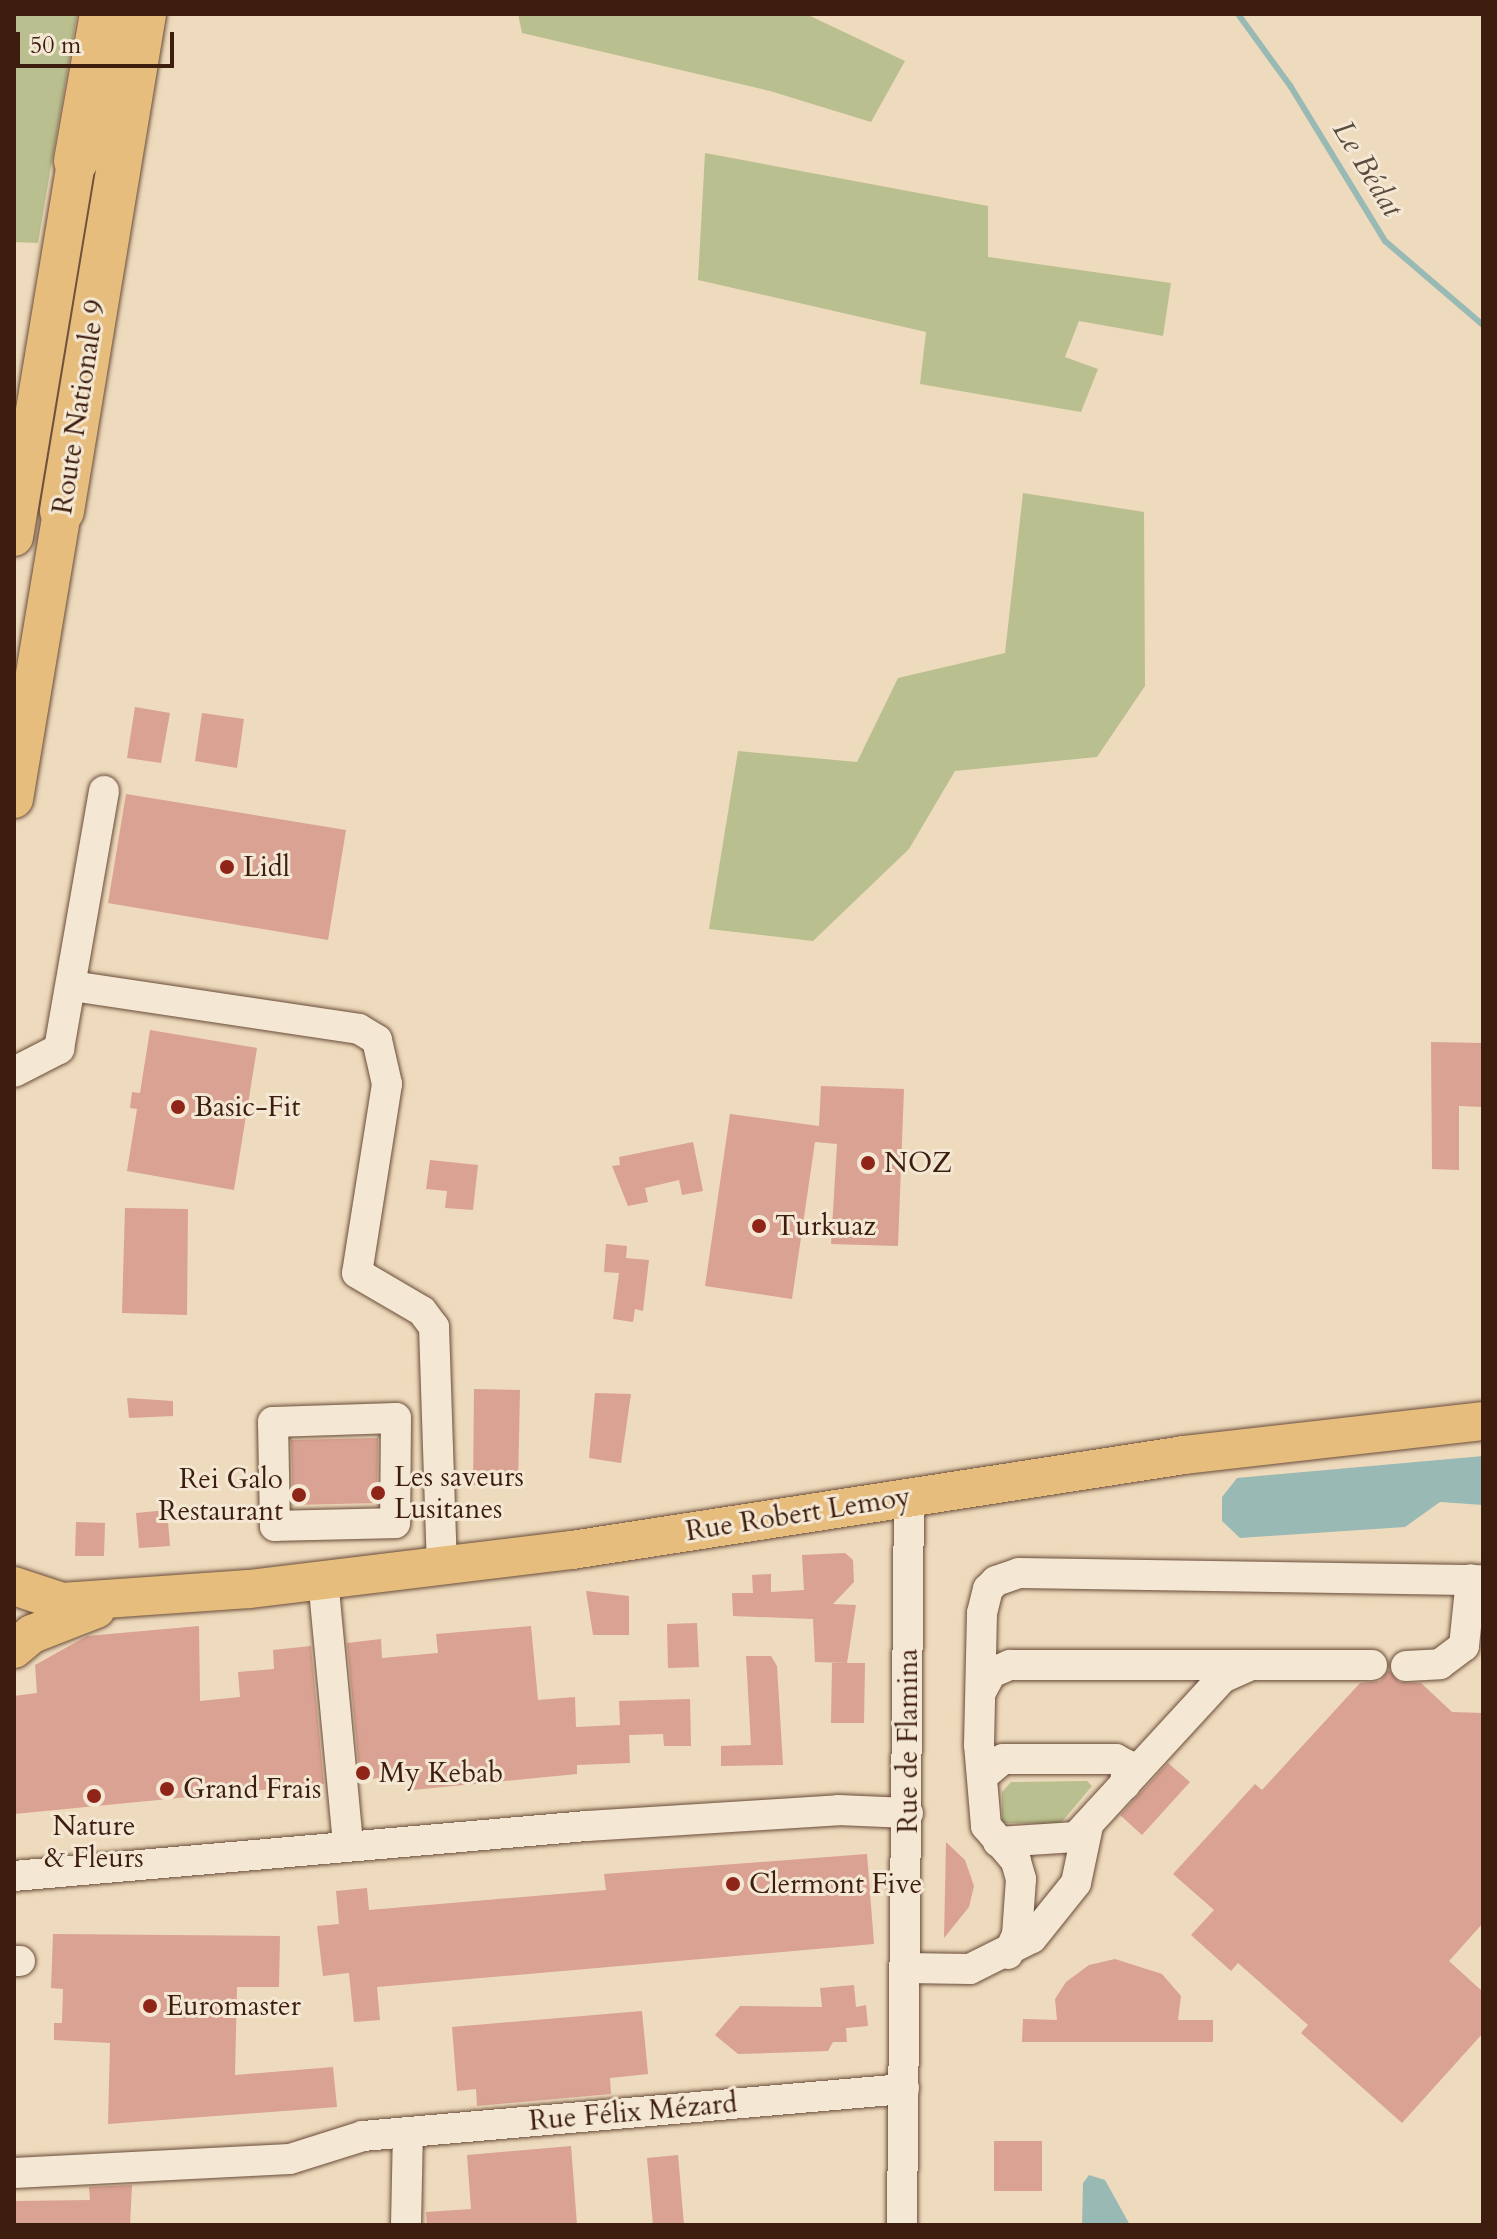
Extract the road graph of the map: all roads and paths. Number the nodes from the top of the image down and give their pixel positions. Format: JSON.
{"nodes":[{"id":1,"x":102,"y":14,"type":"edge"},
{"id":2,"x":144,"y":14,"type":"edge"},
{"id":3,"x":76,"y":161,"type":"joint"},
{"id":4,"x":62,"y":511,"type":"joint"},
{"id":5,"x":14,"y":537,"type":"edge"},
{"id":6,"x":104,"y":791,"type":"dead end"},
{"id":7,"x":14,"y":799,"type":"edge"},
{"id":8,"x":72,"y":986,"type":"junction"},
{"id":9,"x":14,"y":1072,"type":"edge"},
{"id":10,"x":1483,"y":1421,"type":"edge"},
{"id":11,"x":909,"y":1497,"type":"junction"},
{"id":12,"x":384,"y":1526,"type":"junction"},
{"id":13,"x":442,"y":1566,"type":"junction"},
{"id":14,"x":386,"y":1572,"type":"junction"},
{"id":15,"x":323,"y":1579,"type":"junction"},
{"id":16,"x":1477,"y":1580,"type":"edge"},
{"id":17,"x":14,"y":1586,"type":"edge"},
{"id":18,"x":113,"y":1603,"type":"junction"},
{"id":19,"x":14,"y":1649,"type":"edge"},
{"id":20,"x":1259,"y":1664,"type":"junction"},
{"id":21,"x":1372,"y":1665,"type":"dead end"},
{"id":22,"x":1406,"y":1666,"type":"dead end"},
{"id":23,"x":981,"y":1692,"type":"junction"},
{"id":24,"x":985,"y":1774,"type":"junction"},
{"id":25,"x":1125,"y":1785,"type":"junction"},
{"id":26,"x":908,"y":1813,"type":"junction"},
{"id":27,"x":1088,"y":1826,"type":"junction"},
{"id":28,"x":998,"y":1842,"type":"junction"},
{"id":29,"x":348,"y":1844,"type":"junction"},
{"id":30,"x":14,"y":1876,"type":"edge"},
{"id":31,"x":1008,"y":1954,"type":"junction"},
{"id":32,"x":905,"y":1968,"type":"junction"},
{"id":33,"x":904,"y":2089,"type":"junction"},
{"id":34,"x":408,"y":2132,"type":"junction"},
{"id":35,"x":14,"y":2173,"type":"edge"},
{"id":36,"x":406,"y":2225,"type":"edge"},
{"id":37,"x":902,"y":2225,"type":"edge"}],
"edges":[{"from":1,"to":3,"type":"highway"},
{"from":2,"to":4,"type":"highway","name":"Route Nationale 9"},
{"from":3,"to":5,"type":"main road"},
{"from":4,"to":7,"type":"main road","name":"Route Nationale 9"},
{"from":6,"to":8,"type":"street"},
{"from":8,"to":9,"type":"street"},
{"from":8,"to":13,"type":"street"},
{"from":10,"to":11,"type":"main road","name":"Rue Robert Lemoy"},
{"from":11,"to":13,"type":"main road","name":"Rue Robert Lemoy"},
{"from":11,"to":26,"type":"street","name":"Rue de Flamina"},
{"from":12,"to":12,"type":"street"},
{"from":12,"to":14,"type":"street"},
{"from":13,"to":14,"type":"main road","name":"Rue Robert Lemoy"},
{"from":14,"to":15,"type":"main road","name":"Rue Robert Lemoy"},
{"from":15,"to":18,"type":"main road","name":"Rue Robert Lemoy"},
{"from":15,"to":29,"type":"street"},
{"from":16,"to":22,"type":"street"},
{"from":16,"to":23,"type":"street"},
{"from":17,"to":18,"type":"main road","name":"Rue Robert Lemoy"},
{"from":18,"to":19,"type":"main road","name":"Rue Robert Lemoy"},
{"from":20,"to":21,"type":"street"},
{"from":20,"to":23,"type":"street"},
{"from":20,"to":25,"type":"street"},
{"from":23,"to":24,"type":"street"},
{"from":24,"to":25,"type":"street"},
{"from":24,"to":28,"type":"street"},
{"from":25,"to":27,"type":"street"},
{"from":26,"to":29,"type":"street"},
{"from":26,"to":32,"type":"street","name":"Rue de Flamina"},
{"from":27,"to":28,"type":"street"},
{"from":27,"to":31,"type":"street"},
{"from":28,"to":31,"type":"street"},
{"from":29,"to":30,"type":"street"},
{"from":31,"to":32,"type":"street"},
{"from":32,"to":33,"type":"street","name":"Rue de Flamina"},
{"from":33,"to":34,"type":"street","name":"Rue Félix Mézard"},
{"from":33,"to":37,"type":"street","name":"Rue de Flamina"},
{"from":34,"to":35,"type":"street","name":"Rue Félix Mézard"},
{"from":34,"to":36,"type":"street"}]}
